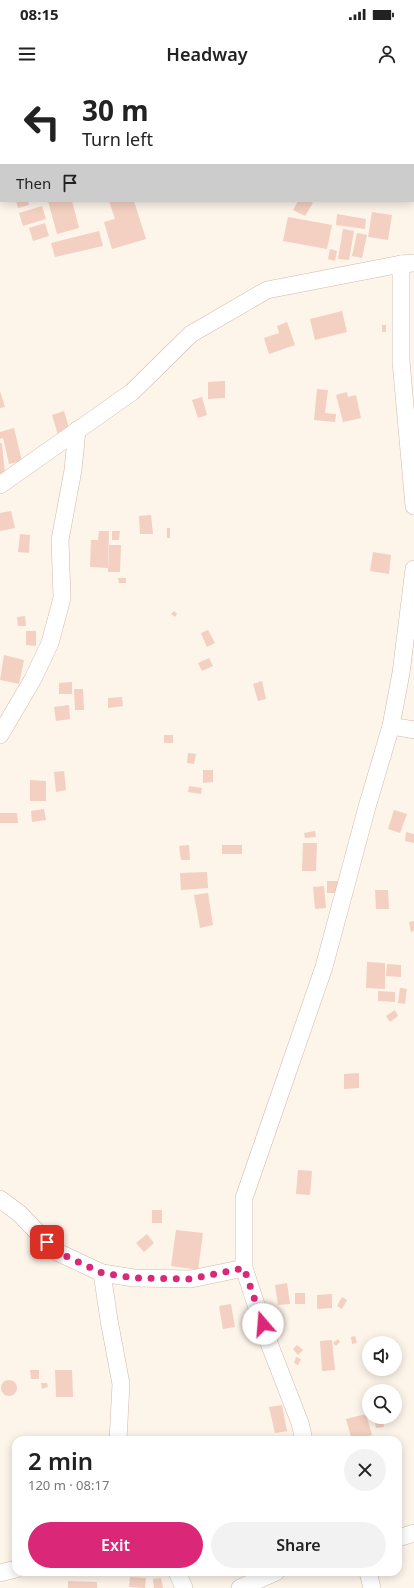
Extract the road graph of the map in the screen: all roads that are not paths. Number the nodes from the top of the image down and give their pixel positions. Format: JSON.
{"nodes":[{"id":1,"x":407,"y":264,"type":"edge"},
{"id":2,"x":77,"y":430,"type":"junction"},
{"id":3,"x":0,"y":485,"type":"edge"},
{"id":4,"x":414,"y":506,"type":"edge"},
{"id":5,"x":414,"y":569,"type":"edge"},
{"id":6,"x":391,"y":726,"type":"junction"},
{"id":7,"x":414,"y":730,"type":"edge"},
{"id":8,"x":0,"y":735,"type":"edge"},
{"id":9,"x":0,"y":1199,"type":"edge"},
{"id":10,"x":244,"y":1268,"type":"junction"},
{"id":11,"x":102,"y":1273,"type":"junction"},
{"id":12,"x":118,"y":1436,"type":"edge"},
{"id":13,"x":303,"y":1436,"type":"edge"},
{"id":14,"x":414,"y":1533,"type":"edge"},
{"id":15,"x":402,"y":1537,"type":"edge"},
{"id":16,"x":12,"y":1570,"type":"edge"},
{"id":17,"x":0,"y":1573,"type":"edge"},
{"id":18,"x":179,"y":1576,"type":"edge"},
{"id":19,"x":267,"y":1576,"type":"edge"},
{"id":20,"x":369,"y":1576,"type":"edge"},
{"id":21,"x":184,"y":1588,"type":"edge"},
{"id":22,"x":240,"y":1588,"type":"edge"},
{"id":23,"x":372,"y":1588,"type":"edge"}],
"edges":[{"from":1,"to":2,"type":"street"},
{"from":1,"to":4,"type":"street"},
{"from":2,"to":3,"type":"street"},
{"from":2,"to":8,"type":"street"},
{"from":5,"to":6,"type":"street"},
{"from":6,"to":7,"type":"street"},
{"from":6,"to":10,"type":"street"},
{"from":9,"to":11,"type":"street"},
{"from":10,"to":11,"type":"street"},
{"from":10,"to":13,"type":"street"},
{"from":11,"to":12,"type":"street"},
{"from":14,"to":15,"type":"street"},
{"from":16,"to":17,"type":"street"},
{"from":18,"to":21,"type":"street"},
{"from":19,"to":22,"type":"street"},
{"from":20,"to":23,"type":"street"}]}
